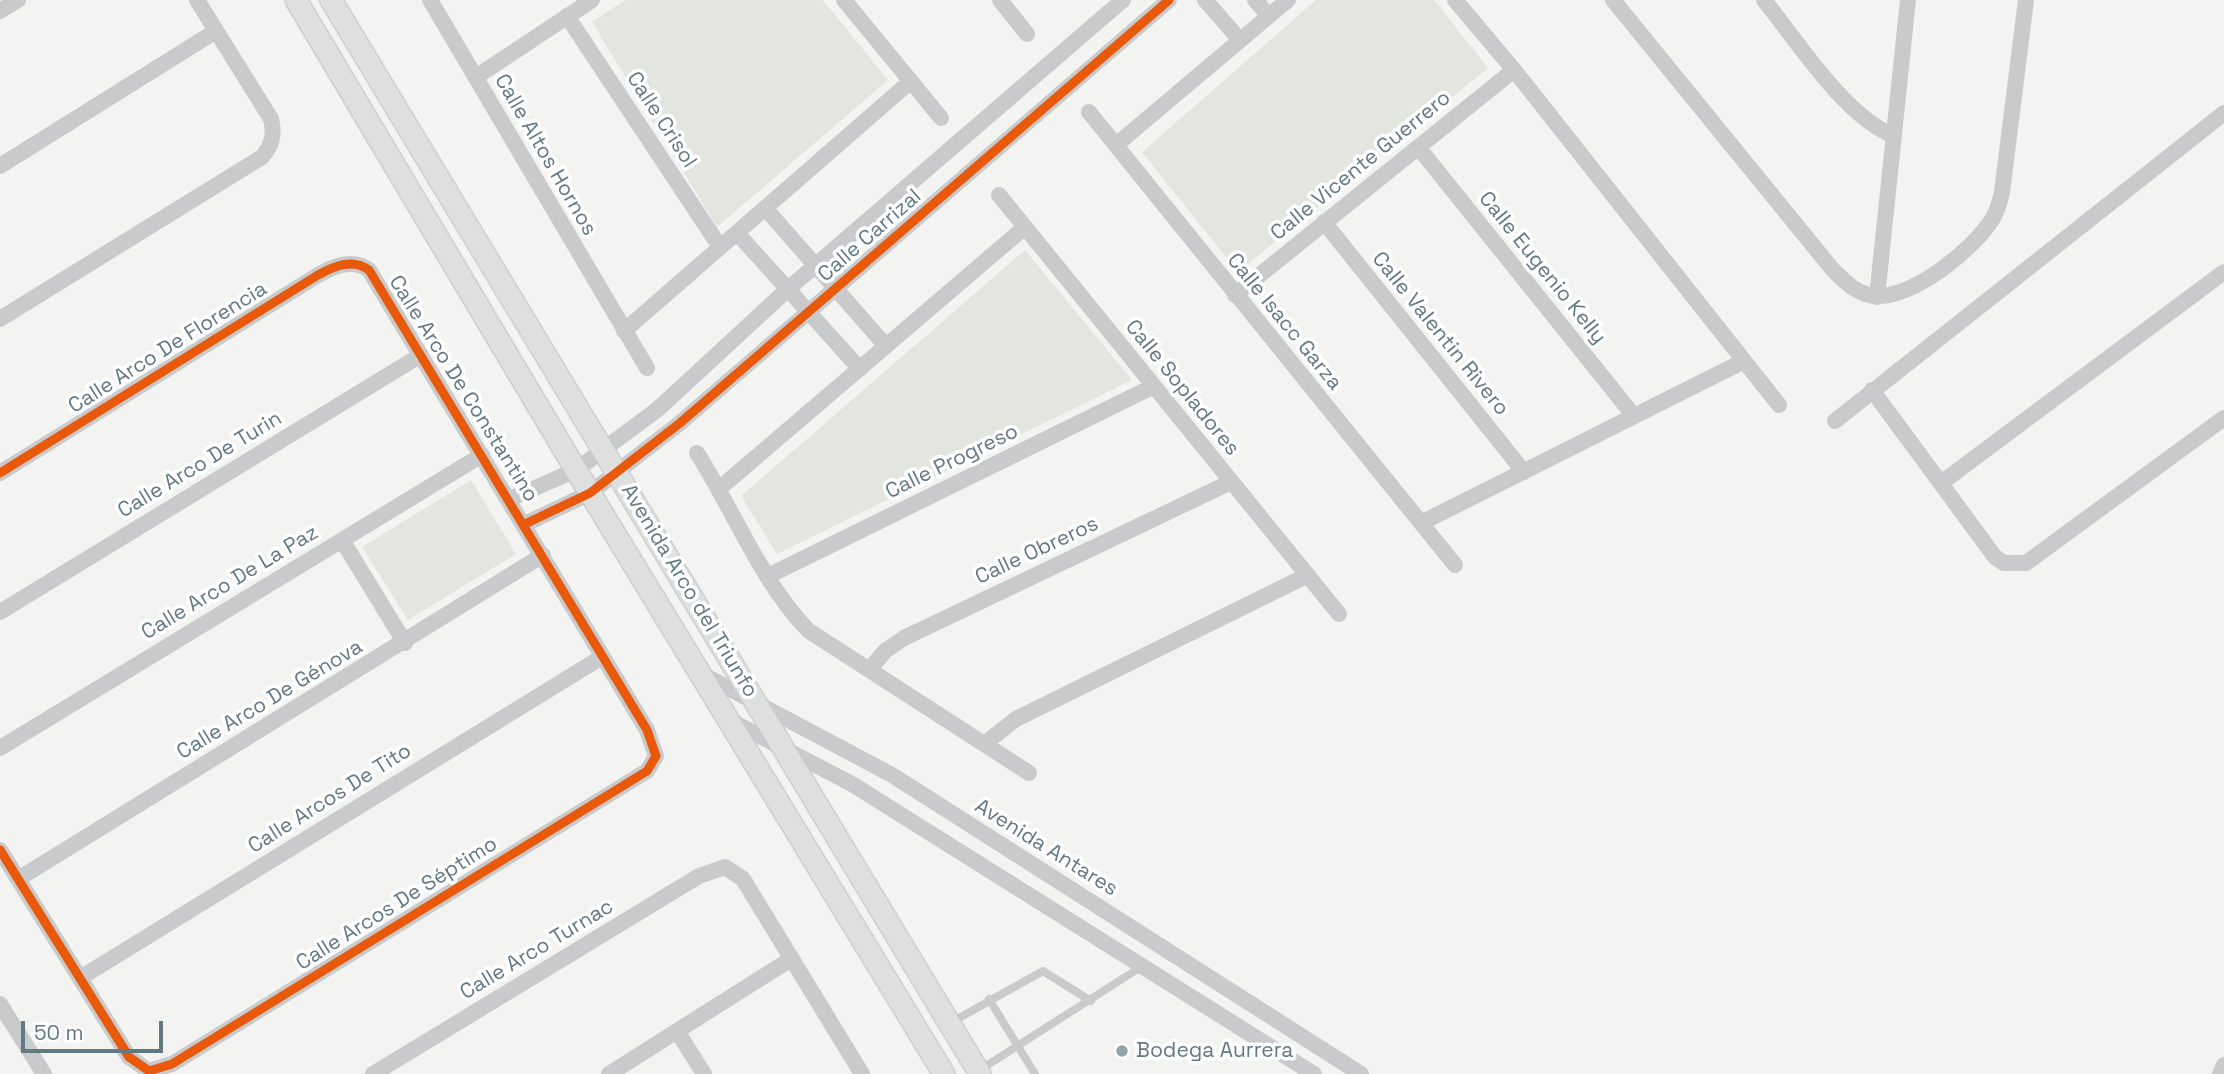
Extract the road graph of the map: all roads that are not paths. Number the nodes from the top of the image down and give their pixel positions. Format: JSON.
{"nodes":[{"id":1,"x":197,"y":0,"type":"edge"},
{"id":2,"x":296,"y":0,"type":"edge"},
{"id":3,"x":331,"y":0,"type":"edge"},
{"id":4,"x":430,"y":0,"type":"edge"},
{"id":5,"x":592,"y":0,"type":"edge"},
{"id":6,"x":844,"y":0,"type":"edge"},
{"id":7,"x":1123,"y":0,"type":"edge"},
{"id":8,"x":1169,"y":0,"type":"edge"},
{"id":9,"x":1205,"y":0,"type":"edge"},
{"id":10,"x":1255,"y":0,"type":"edge"},
{"id":11,"x":1288,"y":0,"type":"edge"},
{"id":12,"x":1454,"y":0,"type":"edge"},
{"id":13,"x":1613,"y":0,"type":"edge"},
{"id":14,"x":1764,"y":0,"type":"edge"},
{"id":15,"x":1908,"y":0,"type":"edge"},
{"id":16,"x":2026,"y":0,"type":"edge"},
{"id":17,"x":1003,"y":1,"type":"edge"},
{"id":18,"x":568,"y":16,"type":"junction"},
{"id":19,"x":1269,"y":16,"type":"junction"},
{"id":20,"x":216,"y":31,"type":"junction"},
{"id":21,"x":1027,"y":34,"type":"dead end"},
{"id":22,"x":1240,"y":40,"type":"junction"},
{"id":23,"x":1514,"y":70,"type":"junction"},
{"id":24,"x":475,"y":77,"type":"junction"},
{"id":25,"x":911,"y":81,"type":"junction"},
{"id":26,"x":1089,"y":112,"type":"dead end"},
{"id":27,"x":2224,"y":113,"type":"edge"},
{"id":28,"x":941,"y":118,"type":"dead end"},
{"id":29,"x":1892,"y":135,"type":"junction"},
{"id":30,"x":1116,"y":145,"type":"junction"},
{"id":31,"x":1418,"y":147,"type":"junction"},
{"id":32,"x":0,"y":166,"type":"edge"},
{"id":33,"x":999,"y":195,"type":"dead end"},
{"id":34,"x":765,"y":208,"type":"junction"},
{"id":35,"x":1324,"y":222,"type":"junction"},
{"id":36,"x":1025,"y":227,"type":"junction"},
{"id":37,"x":737,"y":233,"type":"junction"},
{"id":38,"x":720,"y":247,"type":"junction"},
{"id":39,"x":358,"y":264,"type":"joint"},
{"id":40,"x":815,"y":265,"type":"junction"},
{"id":41,"x":2224,"y":272,"type":"edge"},
{"id":42,"x":788,"y":289,"type":"junction"},
{"id":43,"x":836,"y":289,"type":"junction"},
{"id":44,"x":1235,"y":295,"type":"junction"},
{"id":45,"x":1877,"y":297,"type":"junction"},
{"id":46,"x":809,"y":312,"type":"junction"},
{"id":47,"x":0,"y":319,"type":"edge"},
{"id":48,"x":624,"y":331,"type":"junction"},
{"id":49,"x":886,"y":346,"type":"junction"},
{"id":50,"x":421,"y":355,"type":"junction"},
{"id":51,"x":1744,"y":361,"type":"junction"},
{"id":52,"x":647,"y":368,"type":"dead end"},
{"id":53,"x":860,"y":369,"type":"junction"},
{"id":54,"x":1154,"y":386,"type":"junction"},
{"id":55,"x":1872,"y":390,"type":"junction"},
{"id":56,"x":1779,"y":405,"type":"dead end"},
{"id":57,"x":1634,"y":416,"type":"junction"},
{"id":58,"x":2224,"y":418,"type":"edge"},
{"id":59,"x":1835,"y":421,"type":"dead end"},
{"id":60,"x":605,"y":450,"type":"junction"},
{"id":61,"x":697,"y":453,"type":"dead end"},
{"id":62,"x":482,"y":455,"type":"junction"},
{"id":63,"x":576,"y":470,"type":"junction"},
{"id":64,"x":0,"y":472,"type":"edge"},
{"id":65,"x":618,"y":472,"type":"junction"},
{"id":66,"x":1524,"y":472,"type":"junction"},
{"id":67,"x":1231,"y":482,"type":"junction"},
{"id":68,"x":1941,"y":483,"type":"junction"},
{"id":69,"x":720,"y":488,"type":"junction"},
{"id":70,"x":590,"y":493,"type":"junction"},
{"id":71,"x":510,"y":499,"type":"junction"},
{"id":72,"x":1421,"y":523,"type":"junction"},
{"id":73,"x":525,"y":524,"type":"junction"},
{"id":74,"x":342,"y":540,"type":"junction"},
{"id":75,"x":543,"y":555,"type":"junction"},
{"id":76,"x":1455,"y":565,"type":"dead end"},
{"id":77,"x":1308,"y":575,"type":"junction"},
{"id":78,"x":768,"y":576,"type":"junction"},
{"id":79,"x":0,"y":612,"type":"edge"},
{"id":80,"x":1339,"y":614,"type":"dead end"},
{"id":81,"x":405,"y":643,"type":"junction"},
{"id":82,"x":603,"y":657,"type":"junction"},
{"id":83,"x":869,"y":670,"type":"junction"},
{"id":84,"x":700,"y":673,"type":"junction"},
{"id":85,"x":754,"y":700,"type":"junction"},
{"id":86,"x":729,"y":720,"type":"junction"},
{"id":87,"x":984,"y":744,"type":"junction"},
{"id":88,"x":781,"y":746,"type":"junction"},
{"id":89,"x":0,"y":748,"type":"edge"},
{"id":90,"x":656,"y":756,"type":"joint"},
{"id":91,"x":1029,"y":773,"type":"dead end"},
{"id":92,"x":0,"y":850,"type":"edge"},
{"id":93,"x":18,"y":879,"type":"junction"},
{"id":94,"x":791,"y":959,"type":"junction"},
{"id":95,"x":1144,"y":965,"type":"junction"},
{"id":96,"x":80,"y":978,"type":"junction"},
{"id":97,"x":989,"y":999,"type":"junction"},
{"id":98,"x":1091,"y":1002,"type":"junction"},
{"id":99,"x":0,"y":1004,"type":"edge"},
{"id":100,"x":950,"y":1023,"type":"junction"},
{"id":101,"x":677,"y":1031,"type":"junction"},
{"id":102,"x":1018,"y":1047,"type":"junction"},
{"id":103,"x":2224,"y":1065,"type":"edge"},
{"id":104,"x":979,"y":1072,"type":"edge"},
{"id":105,"x":44,"y":1074,"type":"edge"},
{"id":106,"x":373,"y":1074,"type":"edge"},
{"id":107,"x":609,"y":1074,"type":"edge"},
{"id":108,"x":704,"y":1074,"type":"edge"},
{"id":109,"x":862,"y":1074,"type":"edge"},
{"id":110,"x":944,"y":1074,"type":"edge"},
{"id":111,"x":1035,"y":1074,"type":"edge"},
{"id":112,"x":1314,"y":1074,"type":"edge"},
{"id":113,"x":1361,"y":1074,"type":"edge"},
{"id":114,"x":2220,"y":1074,"type":"edge"}],
"edges":[{"from":1,"to":20,"type":"street"},
{"from":2,"to":63,"type":"street","name":"Avenida Arco del Triunfo"},
{"from":3,"to":60,"type":"street","name":"Avenida Arco del Triunfo"},
{"from":4,"to":24,"type":"street","name":"Calle Altos Hornos"},
{"from":5,"to":18,"type":"street"},
{"from":6,"to":25,"type":"street"},
{"from":7,"to":40,"type":"street","name":"Calle Carrizal"},
{"from":8,"to":43,"type":"street","name":"Calle Carrizal"},
{"from":9,"to":22,"type":"street"},
{"from":10,"to":19,"type":"street"},
{"from":11,"to":19,"type":"street"},
{"from":12,"to":23,"type":"street"},
{"from":13,"to":45,"type":"street"},
{"from":14,"to":29,"type":"street"},
{"from":15,"to":29,"type":"street"},
{"from":16,"to":45,"type":"street"},
{"from":17,"to":21,"type":"street"},
{"from":18,"to":24,"type":"street"},
{"from":18,"to":38,"type":"street","name":"Calle Crisol"},
{"from":19,"to":22,"type":"street"},
{"from":20,"to":32,"type":"street"},
{"from":20,"to":47,"type":"street"},
{"from":22,"to":30,"type":"street"},
{"from":23,"to":31,"type":"street","name":"Calle Vicente Guerrero"},
{"from":23,"to":51,"type":"street"},
{"from":24,"to":48,"type":"street","name":"Calle Altos Hornos"},
{"from":25,"to":28,"type":"street"},
{"from":25,"to":34,"type":"street"},
{"from":26,"to":30,"type":"street","name":"Calle Isacc Garza"},
{"from":27,"to":55,"type":"street"},
{"from":29,"to":45,"type":"street"},
{"from":30,"to":44,"type":"street","name":"Calle Isacc Garza"},
{"from":31,"to":35,"type":"street","name":"Calle Vicente Guerrero"},
{"from":31,"to":57,"type":"street","name":"Calle Eugenio Kelly"},
{"from":33,"to":36,"type":"street","name":"Calle Sopladores"},
{"from":34,"to":37,"type":"street"},
{"from":34,"to":40,"type":"street"},
{"from":35,"to":44,"type":"street","name":"Calle Vicente Guerrero"},
{"from":35,"to":66,"type":"street","name":"Calle Valentin Rivero"},
{"from":36,"to":49,"type":"street"},
{"from":36,"to":54,"type":"street","name":"Calle Sopladores"},
{"from":37,"to":38,"type":"street"},
{"from":37,"to":42,"type":"street"},
{"from":38,"to":48,"type":"street"},
{"from":39,"to":50,"type":"street","name":"Calle Arco De Constantino"},
{"from":39,"to":64,"type":"street","name":"Calle Arco De Florencia"},
{"from":40,"to":42,"type":"street","name":"Calle Carrizal"},
{"from":40,"to":43,"type":"street"},
{"from":41,"to":68,"type":"street"},
{"from":42,"to":46,"type":"street"},
{"from":42,"to":60,"type":"street","name":"Calle Carrizal"},
{"from":43,"to":46,"type":"street","name":"Calle Carrizal"},
{"from":43,"to":49,"type":"street"},
{"from":44,"to":72,"type":"street","name":"Calle Isacc Garza"},
{"from":46,"to":53,"type":"street"},
{"from":46,"to":65,"type":"street","name":"Calle Carrizal"},
{"from":48,"to":52,"type":"street","name":"Calle Altos Hornos"},
{"from":49,"to":53,"type":"street"},
{"from":50,"to":62,"type":"street","name":"Calle Arco De Constantino"},
{"from":50,"to":79,"type":"street","name":"Calle Arco De Turin"},
{"from":51,"to":56,"type":"street"},
{"from":51,"to":57,"type":"street"},
{"from":53,"to":69,"type":"street"},
{"from":54,"to":67,"type":"street","name":"Calle Sopladores"},
{"from":54,"to":78,"type":"street","name":"Calle Progreso"},
{"from":55,"to":59,"type":"street"},
{"from":55,"to":68,"type":"street"},
{"from":57,"to":66,"type":"street"},
{"from":58,"to":68,"type":"street"},
{"from":60,"to":63,"type":"street","name":"Calle Carrizal"},
{"from":60,"to":65,"type":"street","name":"Avenida Arco del Triunfo"},
{"from":61,"to":69,"type":"street"},
{"from":62,"to":71,"type":"street","name":"Calle Arco De Constantino"},
{"from":62,"to":74,"type":"street","name":"Calle Arco De La Paz"},
{"from":63,"to":70,"type":"street","name":"Avenida Arco del Triunfo"},
{"from":63,"to":71,"type":"street","name":"Calle Carrizal"},
{"from":65,"to":70,"type":"street","name":"Calle Carrizal"},
{"from":65,"to":85,"type":"street","name":"Avenida Arco del Triunfo"},
{"from":66,"to":72,"type":"street"},
{"from":67,"to":77,"type":"street","name":"Calle Sopladores"},
{"from":67,"to":83,"type":"street","name":"Calle Obreros"},
{"from":69,"to":78,"type":"street"},
{"from":70,"to":73,"type":"street","name":"Calle Carrizal"},
{"from":70,"to":84,"type":"street","name":"Avenida Arco del Triunfo"},
{"from":71,"to":73,"type":"street","name":"Calle Arco De Constantino"},
{"from":72,"to":76,"type":"street","name":"Calle Isacc Garza"},
{"from":73,"to":75,"type":"street","name":"Calle Arco De Constantino"},
{"from":74,"to":81,"type":"street"},
{"from":74,"to":89,"type":"street","name":"Calle Arco De La Paz"},
{"from":75,"to":81,"type":"street","name":"Calle Arco De Génova"},
{"from":75,"to":82,"type":"street","name":"Calle Arco De Constantino"},
{"from":77,"to":80,"type":"street","name":"Calle Sopladores"},
{"from":77,"to":87,"type":"street"},
{"from":78,"to":83,"type":"street"},
{"from":81,"to":93,"type":"street","name":"Calle Arco De Génova"},
{"from":82,"to":90,"type":"street","name":"Calle Arco De Constantino"},
{"from":82,"to":96,"type":"street","name":"Calle Arcos De Tito"},
{"from":83,"to":87,"type":"street"},
{"from":84,"to":85,"type":"street","name":"Avenida Antares"},
{"from":84,"to":86,"type":"street","name":"Avenida Arco del Triunfo"},
{"from":85,"to":88,"type":"street","name":"Avenida Arco del Triunfo"},
{"from":85,"to":113,"type":"street","name":"Avenida Antares"},
{"from":86,"to":88,"type":"street"},
{"from":86,"to":110,"type":"street","name":"Avenida Arco del Triunfo"},
{"from":87,"to":91,"type":"street"},
{"from":88,"to":95,"type":"street"},
{"from":88,"to":100,"type":"street","name":"Avenida Arco del Triunfo"},
{"from":90,"to":96,"type":"street","name":"Calle Arcos De Séptimo"},
{"from":92,"to":93,"type":"street"},
{"from":93,"to":96,"type":"street"},
{"from":94,"to":101,"type":"street"},
{"from":94,"to":106,"type":"street","name":"Calle Arco Turnac"},
{"from":94,"to":109,"type":"street"},
{"from":95,"to":98,"type":"lane"},
{"from":95,"to":112,"type":"street"},
{"from":97,"to":98,"type":"lane"},
{"from":97,"to":100,"type":"lane"},
{"from":97,"to":102,"type":"lane"},
{"from":98,"to":102,"type":"lane"},
{"from":99,"to":105,"type":"street"},
{"from":100,"to":104,"type":"street","name":"Avenida Arco del Triunfo"},
{"from":101,"to":107,"type":"street"},
{"from":101,"to":108,"type":"street"},
{"from":102,"to":104,"type":"lane"},
{"from":102,"to":111,"type":"lane"},
{"from":103,"to":114,"type":"street"}]}
